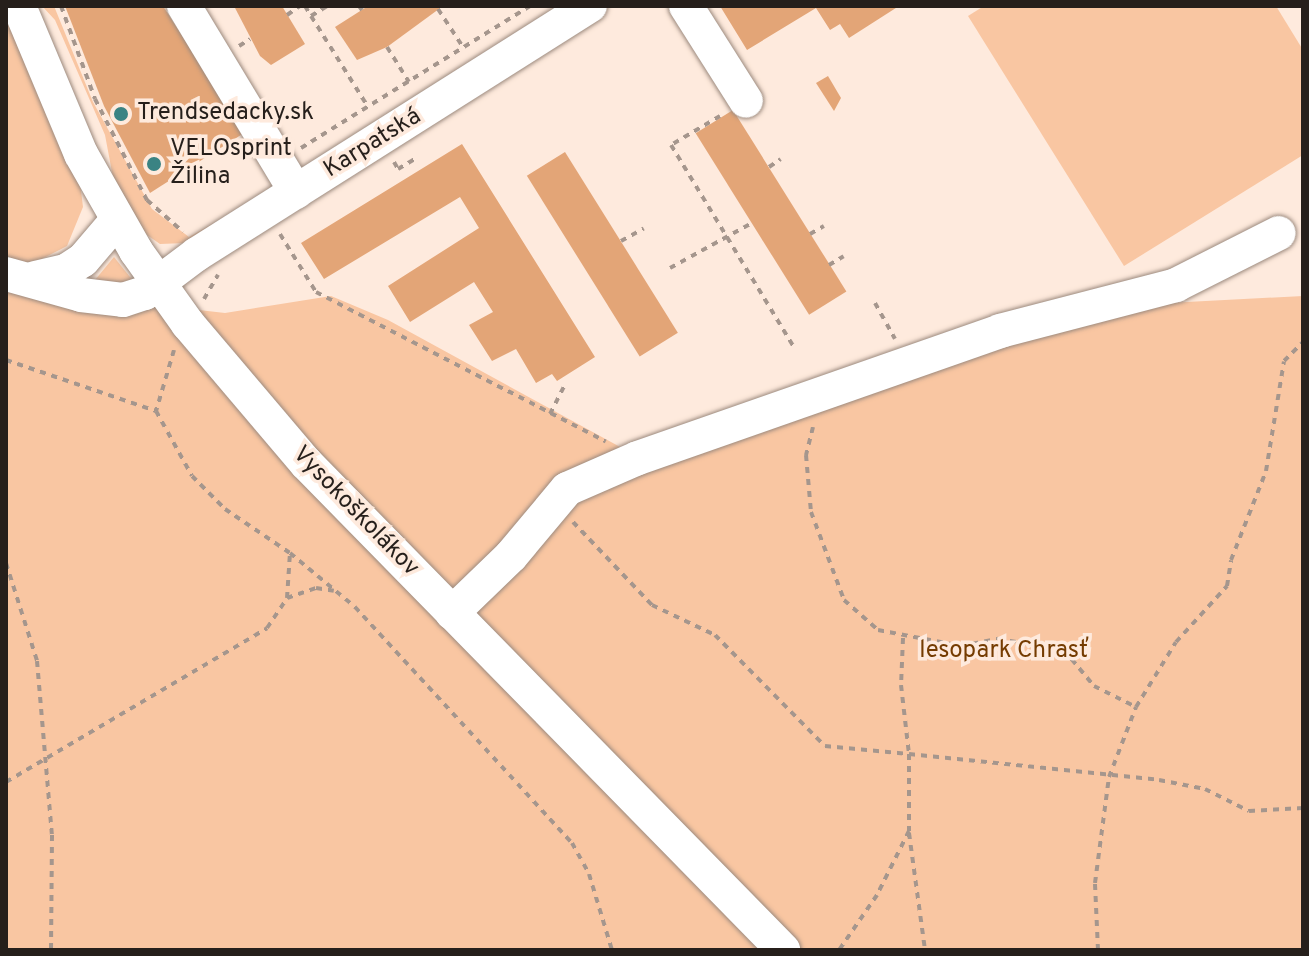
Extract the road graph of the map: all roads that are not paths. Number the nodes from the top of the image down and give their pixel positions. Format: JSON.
{"nodes":[{"id":1,"x":19,"y":6,"type":"edge"},
{"id":2,"x":184,"y":6,"type":"edge"},
{"id":3,"x":590,"y":6,"type":"edge"},
{"id":4,"x":686,"y":6,"type":"edge"},
{"id":5,"x":732,"y":109,"type":"road end"},
{"id":6,"x":296,"y":192,"type":"junction"},
{"id":7,"x":117,"y":220,"type":"junction"},
{"id":8,"x":1279,"y":233,"type":"dead end"},
{"id":9,"x":20,"y":276,"type":"edge"},
{"id":10,"x":157,"y":282,"type":"junction"},
{"id":11,"x":452,"y":613,"type":"junction"},
{"id":12,"x":783,"y":950,"type":"edge"}],
"edges":[{"from":1,"to":7,"type":"street","name":"Vysokoškolákov"},
{"from":2,"to":6,"type":"street"},
{"from":3,"to":6,"type":"street","name":"Karpatská"},
{"from":4,"to":5,"type":"street"},
{"from":6,"to":10,"type":"street","name":"Karpatská"},
{"from":7,"to":9,"type":"street"},
{"from":7,"to":10,"type":"street","name":"Vysokoškolákov"},
{"from":8,"to":11,"type":"street"},
{"from":9,"to":10,"type":"street","name":"Karpatská"},
{"from":10,"to":11,"type":"street","name":"Vysokoškolákov"},
{"from":11,"to":12,"type":"street","name":"Vysokoškolákov"}]}
